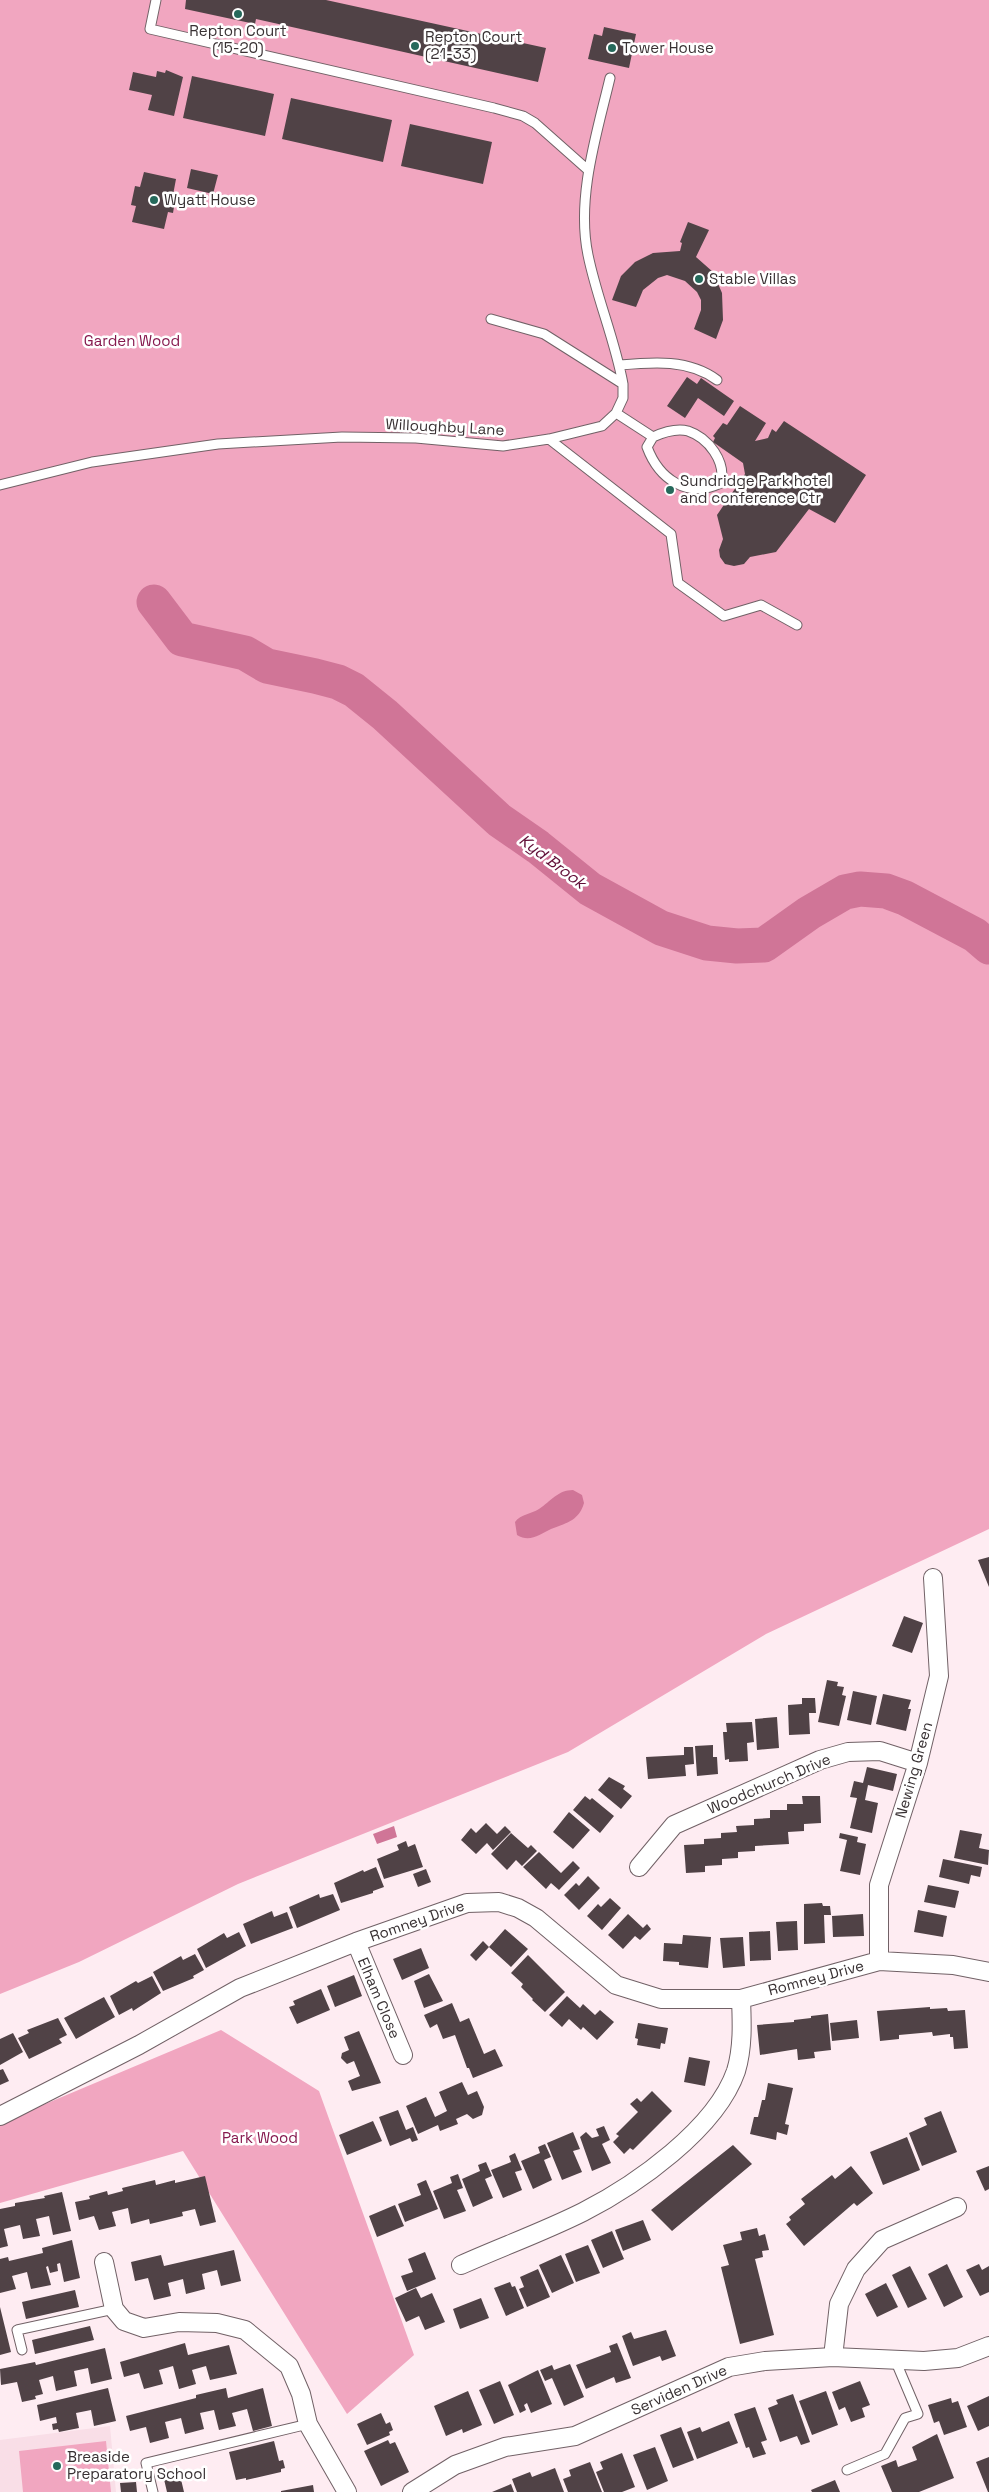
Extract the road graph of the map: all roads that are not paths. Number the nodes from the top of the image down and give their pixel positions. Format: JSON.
{"nodes":[{"id":1,"x":156,"y":0,"type":"edge"},
{"id":2,"x":610,"y":78,"type":"dead end"},
{"id":3,"x":588,"y":170,"type":"junction"},
{"id":4,"x":491,"y":319,"type":"dead end"},
{"id":5,"x":620,"y":365,"type":"junction"},
{"id":6,"x":717,"y":380,"type":"dead end"},
{"id":7,"x":623,"y":384,"type":"junction"},
{"id":8,"x":616,"y":412,"type":"junction"},
{"id":9,"x":653,"y":437,"type":"junction"},
{"id":10,"x":549,"y":439,"type":"junction"},
{"id":11,"x":0,"y":485,"type":"edge"},
{"id":12,"x":797,"y":625,"type":"dead end"},
{"id":13,"x":933,"y":1578,"type":"dead end"},
{"id":14,"x":918,"y":1763,"type":"junction"},
{"id":15,"x":639,"y":1867,"type":"dead end"},
{"id":16,"x":356,"y":1942,"type":"junction"},
{"id":17,"x":879,"y":1961,"type":"junction"},
{"id":18,"x":989,"y":1972,"type":"edge"},
{"id":19,"x":741,"y":1999,"type":"junction"},
{"id":20,"x":403,"y":2055,"type":"dead end"},
{"id":21,"x":0,"y":2116,"type":"edge"},
{"id":22,"x":957,"y":2207,"type":"dead end"},
{"id":23,"x":104,"y":2262,"type":"dead end"},
{"id":24,"x":461,"y":2265,"type":"dead end"},
{"id":25,"x":114,"y":2309,"type":"junction"},
{"id":26,"x":988,"y":2349,"type":"edge"},
{"id":27,"x":22,"y":2350,"type":"dead end"},
{"id":28,"x":833,"y":2357,"type":"junction"},
{"id":29,"x":896,"y":2362,"type":"junction"},
{"id":30,"x":308,"y":2424,"type":"junction"},
{"id":31,"x":847,"y":2470,"type":"dead end"},
{"id":32,"x":153,"y":2492,"type":"edge"},
{"id":33,"x":347,"y":2492,"type":"edge"},
{"id":34,"x":412,"y":2492,"type":"edge"}],
"edges":[{"from":1,"to":3,"type":"lane"},
{"from":2,"to":3,"type":"lane"},
{"from":3,"to":5,"type":"lane"},
{"from":4,"to":7,"type":"lane"},
{"from":5,"to":6,"type":"lane"},
{"from":5,"to":7,"type":"lane"},
{"from":7,"to":8,"type":"lane"},
{"from":8,"to":9,"type":"lane"},
{"from":8,"to":10,"type":"lane","name":"Willoughby Lane"},
{"from":9,"to":9,"type":"lane"},
{"from":10,"to":11,"type":"lane","name":"Willoughby Lane"},
{"from":10,"to":12,"type":"lane"},
{"from":13,"to":14,"type":"street","name":"Newing Green"},
{"from":14,"to":15,"type":"street","name":"Woodchurch Drive"},
{"from":14,"to":17,"type":"street","name":"Newing Green"},
{"from":16,"to":19,"type":"street","name":"Romney Drive"},
{"from":16,"to":20,"type":"street","name":"Elham Close"},
{"from":16,"to":21,"type":"street","name":"Romney Drive"},
{"from":17,"to":18,"type":"street","name":"Romney Drive"},
{"from":17,"to":19,"type":"street","name":"Romney Drive"},
{"from":19,"to":24,"type":"street"},
{"from":22,"to":28,"type":"street"},
{"from":23,"to":25,"type":"street"},
{"from":25,"to":27,"type":"lane"},
{"from":25,"to":30,"type":"street"},
{"from":26,"to":29,"type":"street","name":"Serviden Drive"},
{"from":28,"to":29,"type":"street","name":"Serviden Drive"},
{"from":28,"to":34,"type":"street","name":"Serviden Drive"},
{"from":29,"to":31,"type":"lane"},
{"from":30,"to":32,"type":"lane"},
{"from":30,"to":33,"type":"street"}]}
